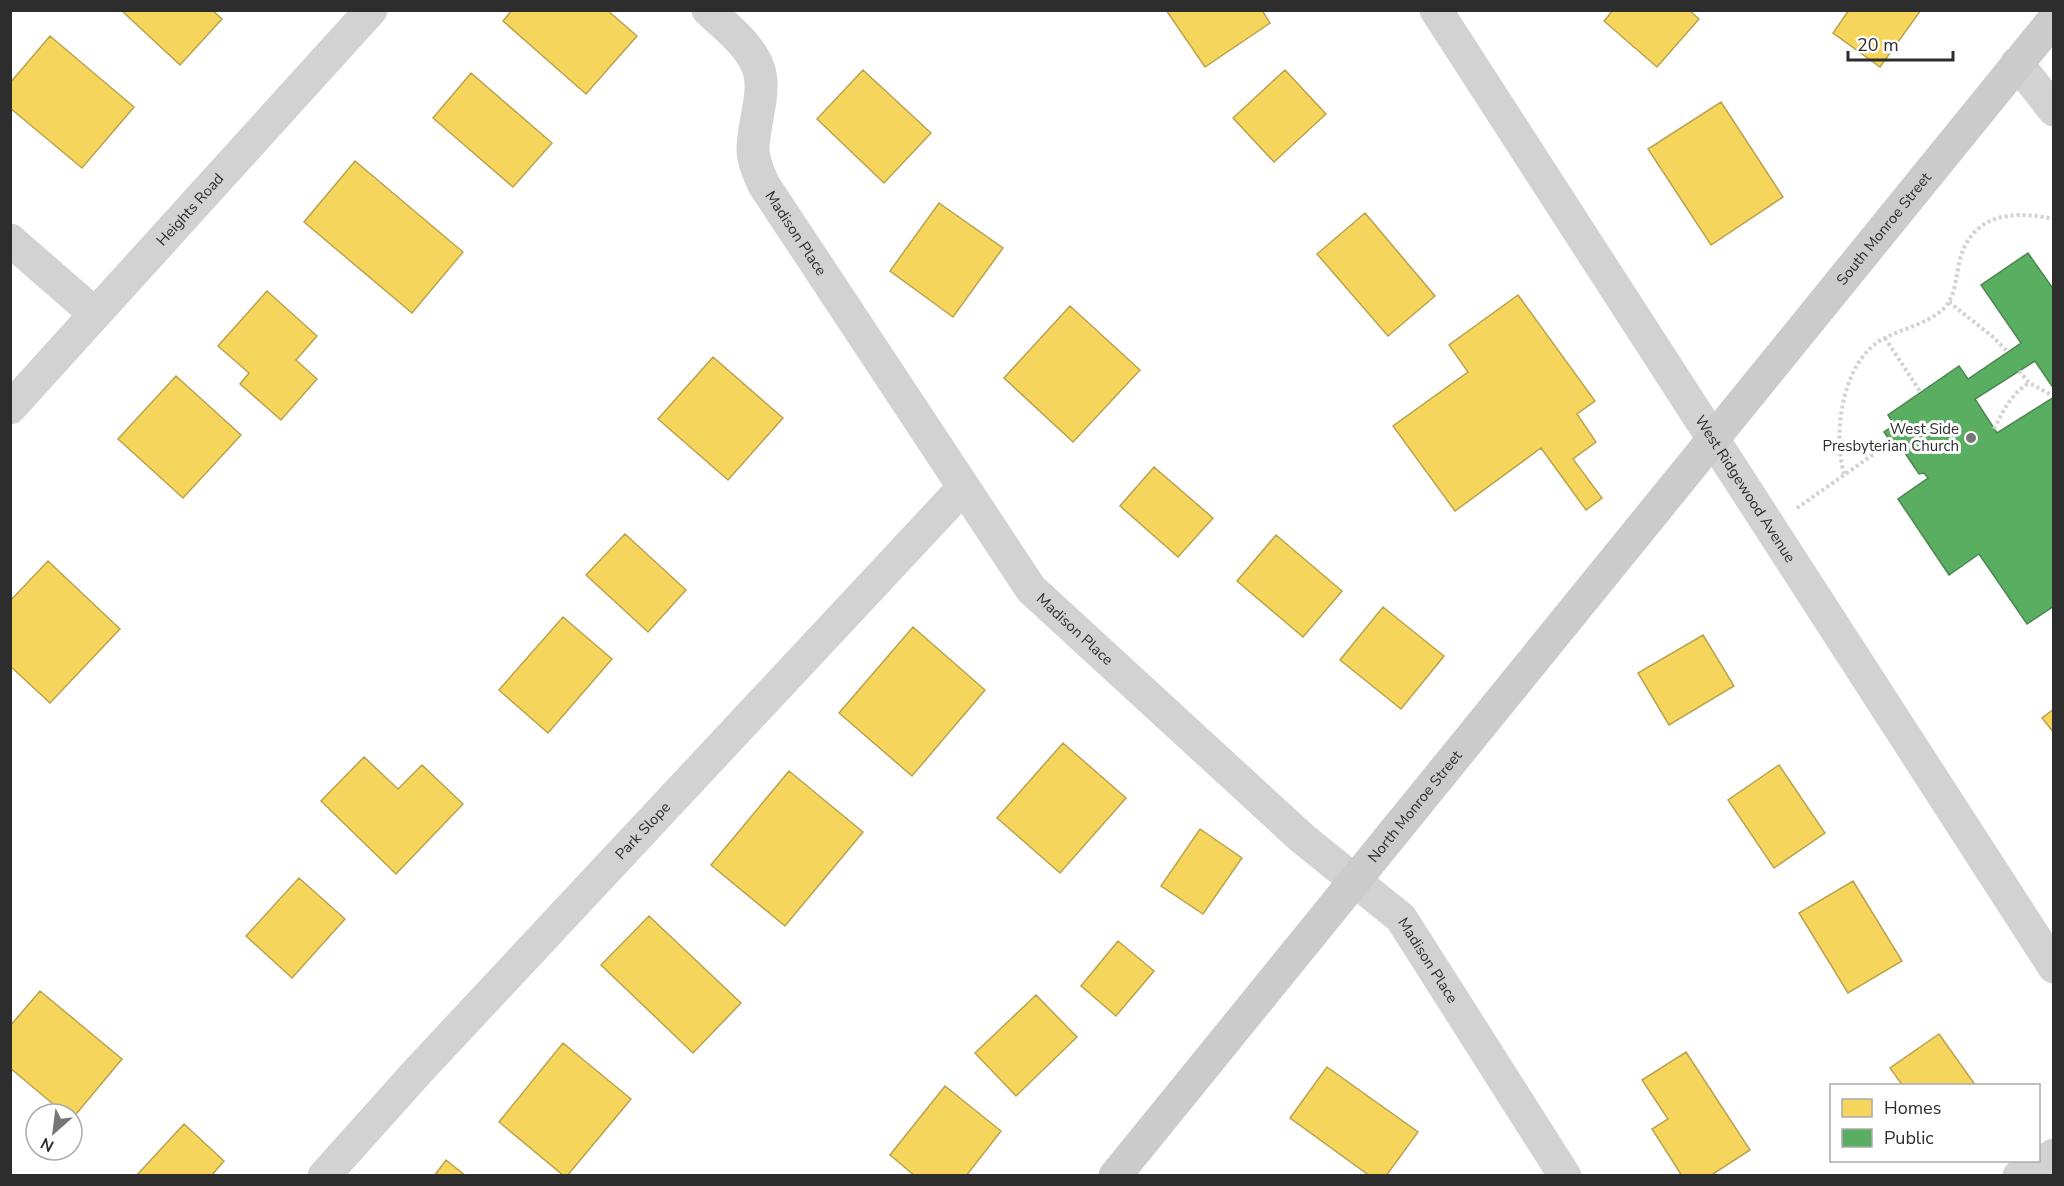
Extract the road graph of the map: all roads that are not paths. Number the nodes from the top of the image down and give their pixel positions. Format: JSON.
{"nodes":[{"id":1,"x":371,"y":10,"type":"edge"},
{"id":2,"x":708,"y":10,"type":"edge"},
{"id":3,"x":1436,"y":10,"type":"edge"},
{"id":4,"x":2054,"y":18,"type":"edge"},
{"id":5,"x":2017,"y":63,"type":"junction"},
{"id":6,"x":2054,"y":110,"type":"edge"},
{"id":7,"x":10,"y":240,"type":"edge"},
{"id":8,"x":95,"y":314,"type":"junction"},
{"id":9,"x":10,"y":408,"type":"edge"},
{"id":10,"x":1713,"y":438,"type":"junction"},
{"id":11,"x":963,"y":488,"type":"junction"},
{"id":12,"x":1353,"y":880,"type":"junction"},
{"id":13,"x":2054,"y":967,"type":"edge"},
{"id":14,"x":2054,"y":1155,"type":"edge"},
{"id":15,"x":324,"y":1176,"type":"edge"},
{"id":16,"x":1115,"y":1176,"type":"edge"},
{"id":17,"x":1565,"y":1176,"type":"edge"},
{"id":18,"x":2019,"y":1176,"type":"edge"}],
"edges":[{"from":1,"to":8,"type":"street","name":"Heights Road"},
{"from":2,"to":11,"type":"street","name":"Madison Place"},
{"from":3,"to":10,"type":"street","name":"West Ridgewood Avenue"},
{"from":4,"to":5,"type":"main road","name":"South Monroe Street"},
{"from":5,"to":6,"type":"street"},
{"from":5,"to":10,"type":"main road","name":"South Monroe Street"},
{"from":7,"to":8,"type":"street"},
{"from":8,"to":9,"type":"street","name":"Heights Road"},
{"from":10,"to":12,"type":"main road","name":"North Monroe Street"},
{"from":10,"to":13,"type":"street","name":"West Ridgewood Avenue"},
{"from":11,"to":12,"type":"street","name":"Madison Place"},
{"from":11,"to":15,"type":"street","name":"Park Slope"},
{"from":12,"to":16,"type":"main road","name":"North Monroe Street"},
{"from":12,"to":17,"type":"street","name":"Madison Place"},
{"from":14,"to":18,"type":"street"}]}
